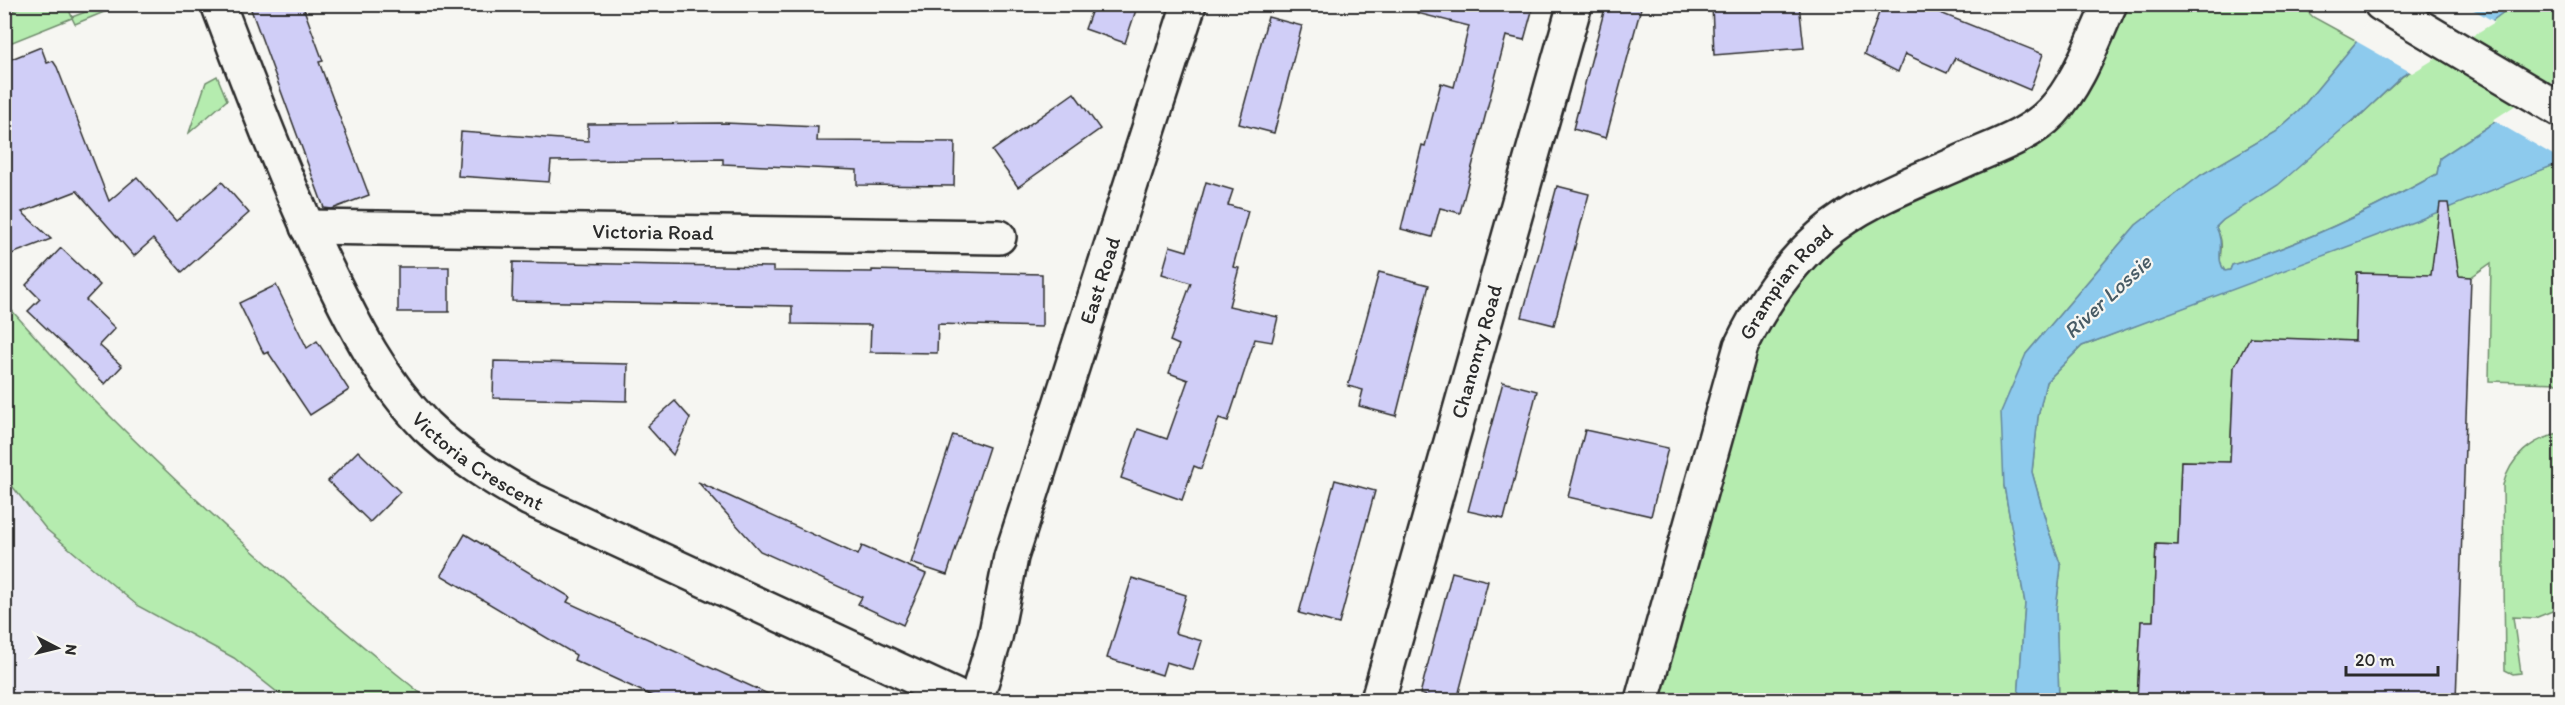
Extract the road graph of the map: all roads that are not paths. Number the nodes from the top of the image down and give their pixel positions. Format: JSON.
{"nodes":[{"id":1,"x":218,"y":4,"type":"edge"},
{"id":2,"x":1575,"y":4,"type":"edge"},
{"id":3,"x":2381,"y":4,"type":"edge"},
{"id":4,"x":1189,"y":5,"type":"edge"},
{"id":5,"x":2107,"y":5,"type":"edge"},
{"id":6,"x":2560,"y":110,"type":"edge"},
{"id":7,"x":307,"y":227,"type":"junction"},
{"id":8,"x":999,"y":237,"type":"dead end"},
{"id":9,"x":963,"y":699,"type":"edge"},
{"id":10,"x":1377,"y":700,"type":"edge"},
{"id":11,"x":1642,"y":700,"type":"edge"}],
"edges":[{"from":1,"to":7,"type":"main road","name":"Victoria Crescent"},
{"from":2,"to":10,"type":"main road","name":"Chanonry Road"},
{"from":3,"to":6,"type":"main road"},
{"from":4,"to":9,"type":"main road","name":"East Road"},
{"from":5,"to":11,"type":"main road","name":"Grampian Road"},
{"from":7,"to":8,"type":"main road","name":"Victoria Road"},
{"from":7,"to":9,"type":"main road","name":"Victoria Crescent"}]}
